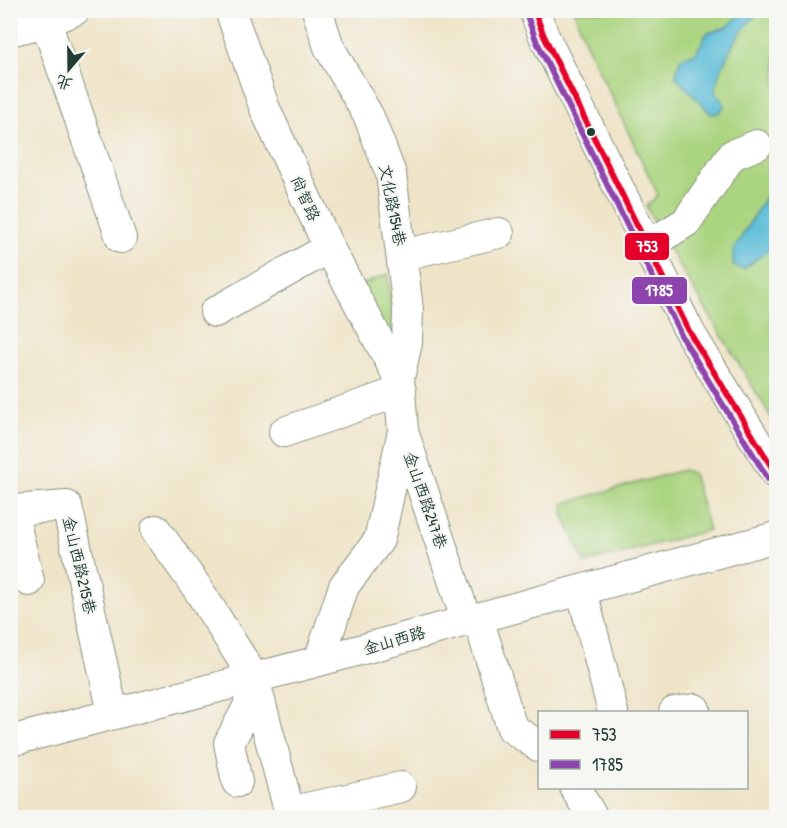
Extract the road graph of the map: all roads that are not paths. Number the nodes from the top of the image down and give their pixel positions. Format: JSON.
{"nodes":[{"id":1,"x":75,"y":10,"type":"edge"},
{"id":2,"x":230,"y":10,"type":"edge"},
{"id":3,"x":317,"y":10,"type":"edge"},
{"id":4,"x":534,"y":10,"type":"edge"},
{"id":5,"x":46,"y":22,"type":"junction"},
{"id":6,"x":10,"y":31,"type":"edge"},
{"id":7,"x":757,"y":145,"type":"dead end"},
{"id":8,"x":499,"y":233,"type":"dead end"},
{"id":9,"x":121,"y":238,"type":"dead end"},
{"id":10,"x":647,"y":246,"type":"junction"},
{"id":11,"x":329,"y":248,"type":"junction"},
{"id":12,"x":402,"y":255,"type":"junction"},
{"id":13,"x":215,"y":312,"type":"dead end"},
{"id":14,"x":400,"y":384,"type":"junction"},
{"id":15,"x":403,"y":431,"type":"junction"},
{"id":16,"x":284,"y":432,"type":"dead end"},
{"id":17,"x":774,"y":467,"type":"edge"},
{"id":18,"x":156,"y":530,"type":"dead end"},
{"id":19,"x":777,"y":537,"type":"edge"},
{"id":20,"x":29,"y":580,"type":"dead end"},
{"id":21,"x":582,"y":591,"type":"junction"},
{"id":22,"x":472,"y":619,"type":"junction"},
{"id":23,"x":319,"y":661,"type":"junction"},
{"id":24,"x":254,"y":678,"type":"junction"},
{"id":25,"x":613,"y":711,"type":"edge"},
{"id":26,"x":113,"y":714,"type":"junction"},
{"id":27,"x":12,"y":736,"type":"edge"},
{"id":28,"x":538,"y":746,"type":"edge"},
{"id":29,"x":237,"y":782,"type":"dead end"},
{"id":30,"x":401,"y":787,"type":"dead end"},
{"id":31,"x":576,"y":789,"type":"edge"},
{"id":32,"x":290,"y":815,"type":"edge"},
{"id":33,"x":593,"y":818,"type":"edge"}],
"edges":[{"from":1,"to":5,"type":"street"},
{"from":2,"to":11,"type":"street","name":"尚智路"},
{"from":3,"to":12,"type":"street","name":"文化路154巷"},
{"from":4,"to":10,"type":"street"},
{"from":5,"to":6,"type":"street"},
{"from":5,"to":9,"type":"street"},
{"from":7,"to":10,"type":"street"},
{"from":8,"to":12,"type":"street"},
{"from":10,"to":17,"type":"street"},
{"from":11,"to":13,"type":"street"},
{"from":11,"to":14,"type":"street","name":"尚智路"},
{"from":12,"to":14,"type":"street","name":"文化路154巷"},
{"from":14,"to":15,"type":"street","name":"金山西路247巷"},
{"from":14,"to":16,"type":"street"},
{"from":15,"to":22,"type":"street","name":"金山西路247巷"},
{"from":15,"to":23,"type":"street"},
{"from":18,"to":24,"type":"street"},
{"from":19,"to":21,"type":"street","name":"金山西路"},
{"from":20,"to":26,"type":"street","name":"金山西路215巷"},
{"from":21,"to":22,"type":"street","name":"金山西路"},
{"from":21,"to":25,"type":"street"},
{"from":22,"to":23,"type":"street","name":"金山西路"},
{"from":22,"to":28,"type":"street","name":"金山西路247巷"},
{"from":23,"to":24,"type":"street","name":"金山西路"},
{"from":24,"to":26,"type":"street","name":"金山西路"},
{"from":24,"to":29,"type":"street"},
{"from":24,"to":32,"type":"street"},
{"from":26,"to":27,"type":"street","name":"金山西路"},
{"from":30,"to":32,"type":"street"},
{"from":31,"to":33,"type":"street"}]}
